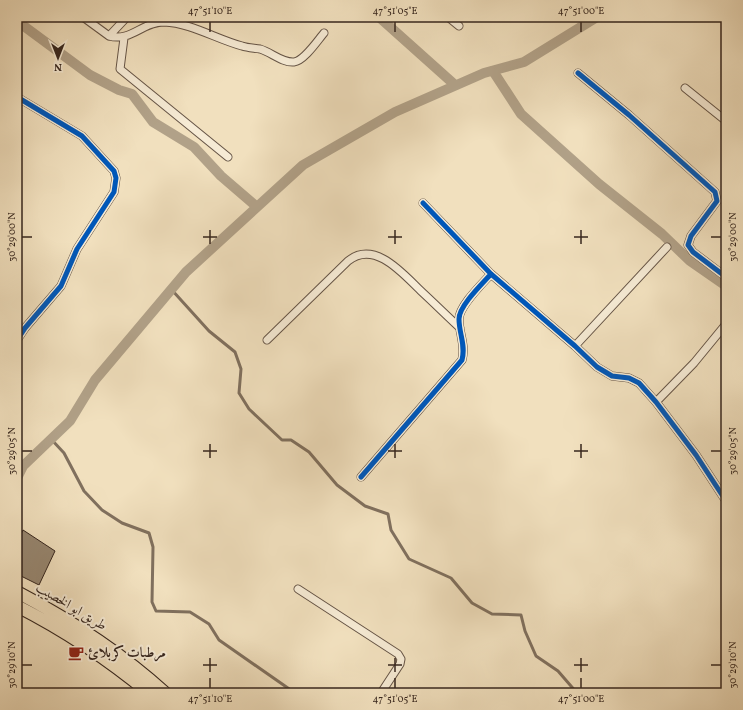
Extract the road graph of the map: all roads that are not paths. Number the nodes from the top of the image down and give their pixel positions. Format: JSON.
{"nodes":[{"id":1,"x":83,"y":17,"type":"edge"},
{"id":2,"x":127,"y":17,"type":"edge"},
{"id":3,"x":448,"y":17,"type":"edge"},
{"id":4,"x":458,"y":26,"type":"dead end"},
{"id":5,"x":324,"y":33,"type":"dead end"},
{"id":6,"x":109,"y":36,"type":"junction"},
{"id":7,"x":124,"y":38,"type":"junction"},
{"id":8,"x":578,"y":73,"type":"dead end"},
{"id":9,"x":685,"y":88,"type":"dead end"},
{"id":10,"x":17,"y":97,"type":"edge"},
{"id":11,"x":726,"y":121,"type":"edge"},
{"id":12,"x":228,"y":157,"type":"dead end"},
{"id":13,"x":423,"y":203,"type":"dead end"},
{"id":14,"x":667,"y":247,"type":"dead end"},
{"id":15,"x":491,"y":274,"type":"junction"},
{"id":16,"x":726,"y":277,"type":"edge"},
{"id":17,"x":726,"y":324,"type":"edge"},
{"id":18,"x":460,"y":328,"type":"junction"},
{"id":19,"x":17,"y":340,"type":"edge"},
{"id":20,"x":267,"y":340,"type":"dead end"},
{"id":21,"x":576,"y":346,"type":"junction"},
{"id":22,"x":656,"y":402,"type":"junction"},
{"id":23,"x":361,"y":477,"type":"dead end"},
{"id":24,"x":726,"y":501,"type":"edge"},
{"id":25,"x":298,"y":589,"type":"dead end"},
{"id":26,"x":17,"y":592,"type":"edge"},
{"id":27,"x":17,"y":606,"type":"edge"},
{"id":28,"x":149,"y":693,"type":"edge"},
{"id":29,"x":165,"y":693,"type":"edge"},
{"id":30,"x":381,"y":693,"type":"edge"}],
"edges":[{"from":1,"to":6,"type":"street"},
{"from":2,"to":6,"type":"street"},
{"from":3,"to":4,"type":"street"},
{"from":5,"to":7,"type":"street"},
{"from":6,"to":7,"type":"street"},
{"from":7,"to":12,"type":"street"},
{"from":8,"to":16,"type":"street"},
{"from":9,"to":11,"type":"street"},
{"from":10,"to":19,"type":"street"},
{"from":13,"to":15,"type":"street"},
{"from":14,"to":21,"type":"street"},
{"from":15,"to":18,"type":"street"},
{"from":15,"to":21,"type":"street"},
{"from":17,"to":22,"type":"street"},
{"from":18,"to":20,"type":"street"},
{"from":18,"to":23,"type":"street"},
{"from":21,"to":22,"type":"street"},
{"from":22,"to":24,"type":"street"},
{"from":25,"to":30,"type":"street"},
{"from":26,"to":29,"type":"main road","name":"طريق ابو الخصيب"},
{"from":27,"to":28,"type":"main road","name":"طريق ابو الخصيب"}]}
